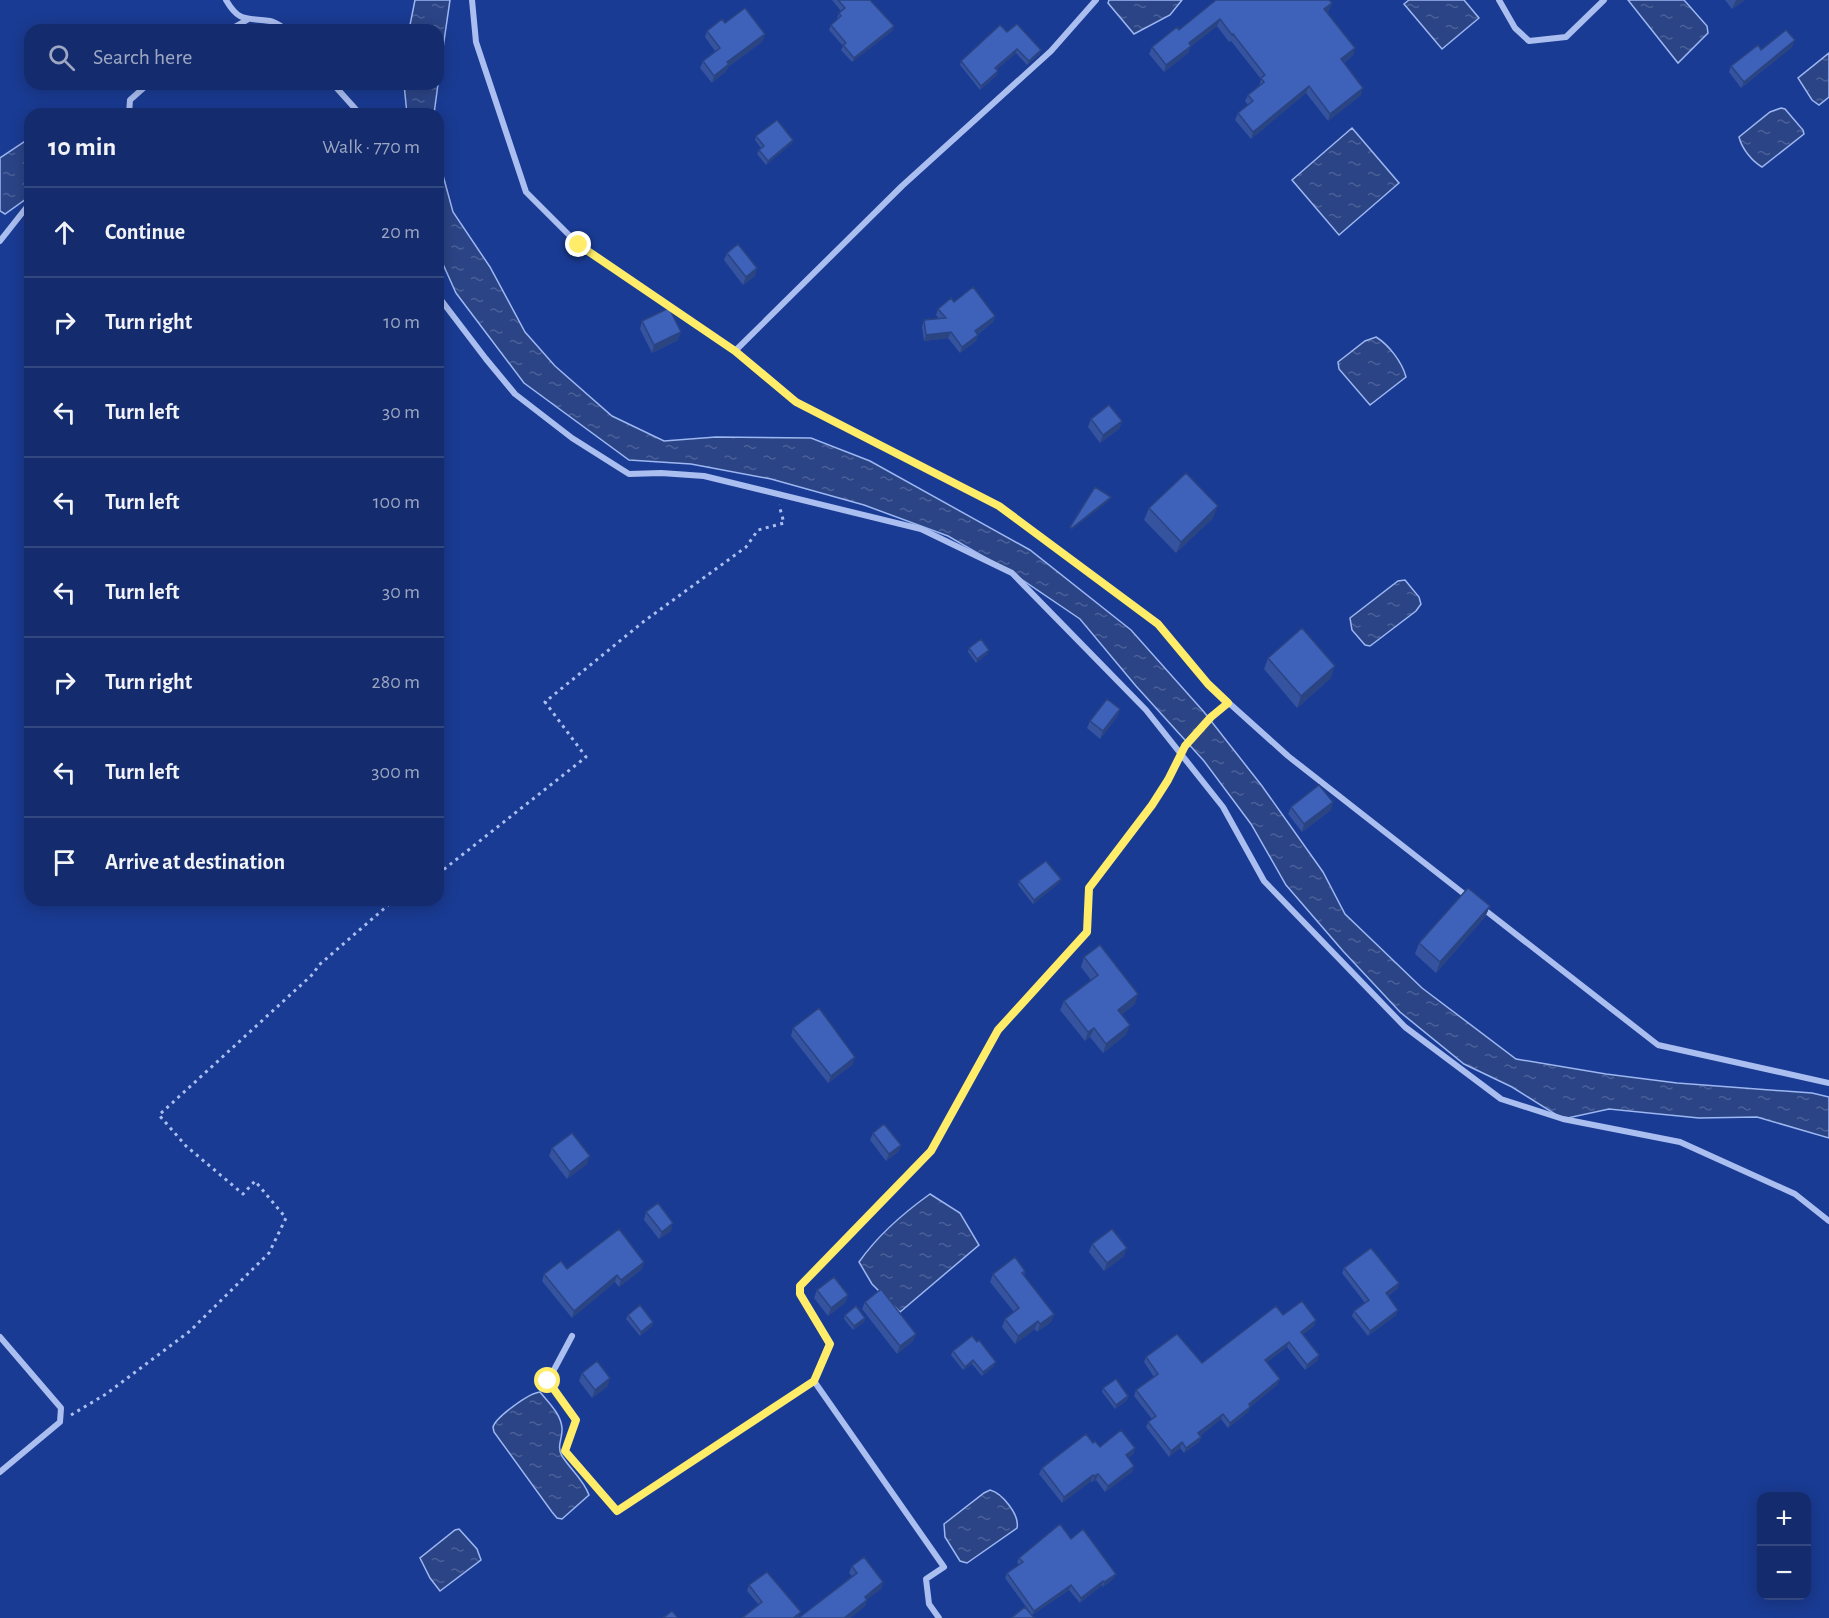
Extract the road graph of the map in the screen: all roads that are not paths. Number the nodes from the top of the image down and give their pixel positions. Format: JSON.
{"nodes":[{"id":1,"x":226,"y":0,"type":"edge"},
{"id":2,"x":472,"y":0,"type":"edge"},
{"id":3,"x":1096,"y":0,"type":"edge"},
{"id":4,"x":1499,"y":0,"type":"edge"},
{"id":5,"x":1604,"y":0,"type":"edge"},
{"id":6,"x":247,"y":20,"type":"junction"},
{"id":7,"x":240,"y":24,"type":"edge"},
{"id":8,"x":277,"y":24,"type":"edge"},
{"id":9,"x":141,"y":90,"type":"edge"},
{"id":10,"x":338,"y":90,"type":"edge"},
{"id":11,"x":129,"y":108,"type":"edge"},
{"id":12,"x":355,"y":108,"type":"edge"},
{"id":13,"x":24,"y":211,"type":"edge"},
{"id":14,"x":0,"y":241,"type":"edge"},
{"id":15,"x":444,"y":304,"type":"edge"},
{"id":16,"x":735,"y":351,"type":"junction"},
{"id":17,"x":1228,"y":703,"type":"junction"},
{"id":18,"x":1180,"y":753,"type":"junction"},
{"id":19,"x":1829,"y":1083,"type":"edge"},
{"id":20,"x":1829,"y":1221,"type":"edge"},
{"id":21,"x":572,"y":1336,"type":"dead end"},
{"id":22,"x":0,"y":1337,"type":"edge"},
{"id":23,"x":814,"y":1381,"type":"junction"},
{"id":24,"x":0,"y":1472,"type":"edge"},
{"id":25,"x":939,"y":1618,"type":"edge"}],
"edges":[{"from":1,"to":6,"type":"street"},
{"from":2,"to":16,"type":"street"},
{"from":3,"to":16,"type":"street"},
{"from":4,"to":5,"type":"street"},
{"from":6,"to":7,"type":"street"},
{"from":6,"to":8,"type":"street"},
{"from":9,"to":11,"type":"street"},
{"from":10,"to":12,"type":"street"},
{"from":13,"to":14,"type":"street"},
{"from":15,"to":18,"type":"street"},
{"from":16,"to":17,"type":"street"},
{"from":17,"to":18,"type":"street"},
{"from":17,"to":19,"type":"street"},
{"from":18,"to":20,"type":"street"},
{"from":18,"to":23,"type":"street"},
{"from":21,"to":23,"type":"street"},
{"from":22,"to":24,"type":"street"},
{"from":23,"to":25,"type":"street"}]}
